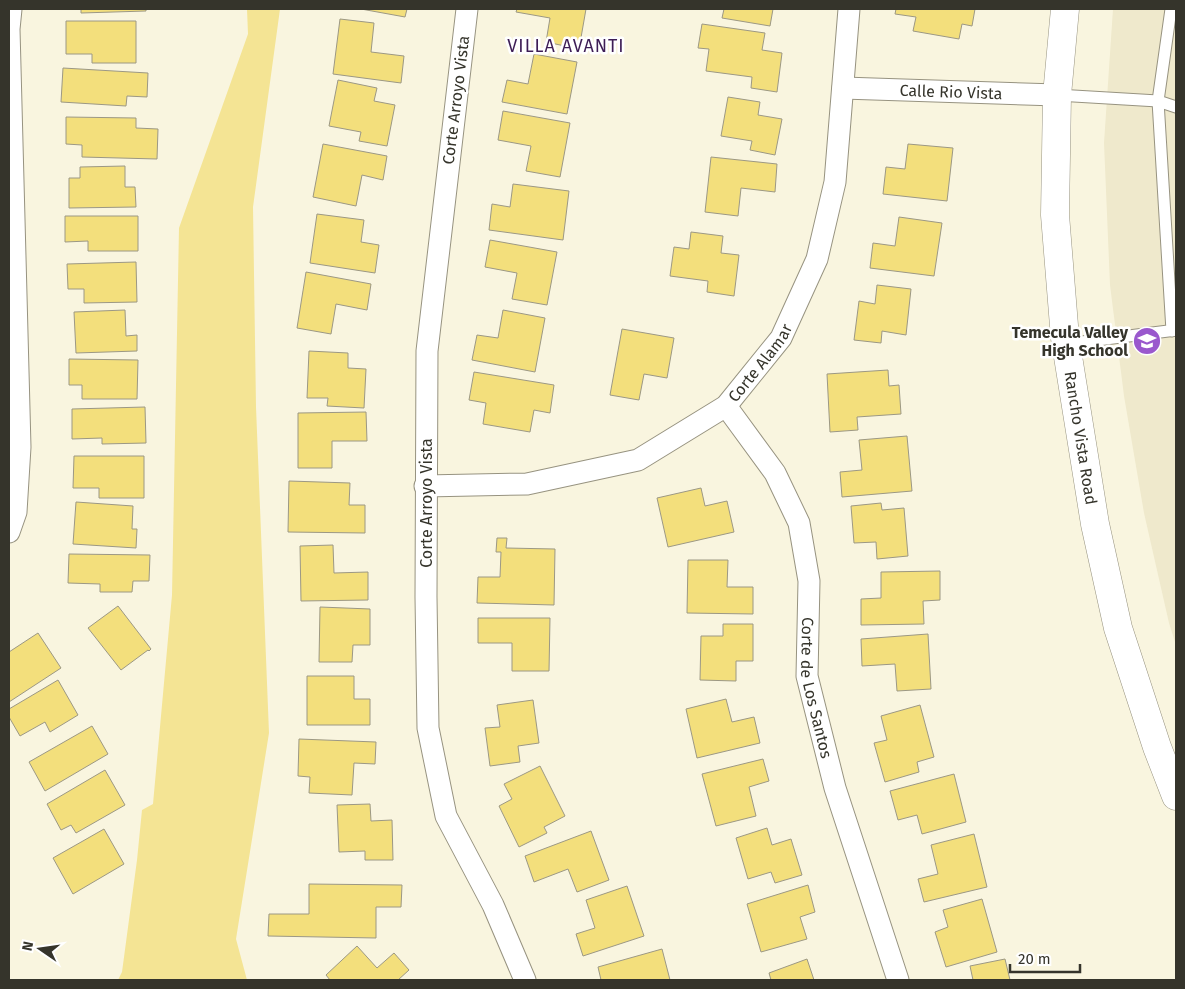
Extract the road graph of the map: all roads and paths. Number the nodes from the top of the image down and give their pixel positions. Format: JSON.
{"nodes":[{"id":1,"x":10,"y":9,"type":"edge"},
{"id":2,"x":467,"y":9,"type":"edge"},
{"id":3,"x":849,"y":9,"type":"edge"},
{"id":4,"x":1065,"y":9,"type":"edge"},
{"id":5,"x":1171,"y":9,"type":"edge"},
{"id":6,"x":843,"y":88,"type":"junction"},
{"id":7,"x":1057,"y":95,"type":"junction"},
{"id":8,"x":1158,"y":101,"type":"junction"},
{"id":9,"x":1176,"y":107,"type":"edge"},
{"id":10,"x":1174,"y":331,"type":"edge"},
{"id":11,"x":1066,"y":344,"type":"junction"},
{"id":12,"x":726,"y":406,"type":"junction"},
{"id":13,"x":426,"y":486,"type":"junction"},
{"id":14,"x":9,"y":532,"type":"edge"},
{"id":15,"x":1176,"y":796,"type":"edge"},
{"id":16,"x":526,"y":980,"type":"edge"},
{"id":17,"x":898,"y":980,"type":"edge"}],
"edges":[{"from":1,"to":14,"type":"street"},
{"from":2,"to":13,"type":"street","name":"Corte Arroyo Vista"},
{"from":3,"to":6,"type":"street","name":"Corte Alamar"},
{"from":4,"to":7,"type":"main road","name":"Rancho Vista Road"},
{"from":5,"to":8,"type":"lane"},
{"from":6,"to":7,"type":"street","name":"Calle Rio Vista"},
{"from":6,"to":12,"type":"street","name":"Corte Alamar"},
{"from":7,"to":8,"type":"lane"},
{"from":7,"to":11,"type":"main road","name":"Rancho Vista Road"},
{"from":8,"to":9,"type":"lane"},
{"from":8,"to":10,"type":"lane"},
{"from":10,"to":11,"type":"lane"},
{"from":11,"to":15,"type":"main road","name":"Rancho Vista Road"},
{"from":12,"to":13,"type":"street","name":"Corte Alamar"},
{"from":12,"to":17,"type":"street","name":"Corte de Los Santos"},
{"from":13,"to":16,"type":"street","name":"Corte Arroyo Vista"}]}
